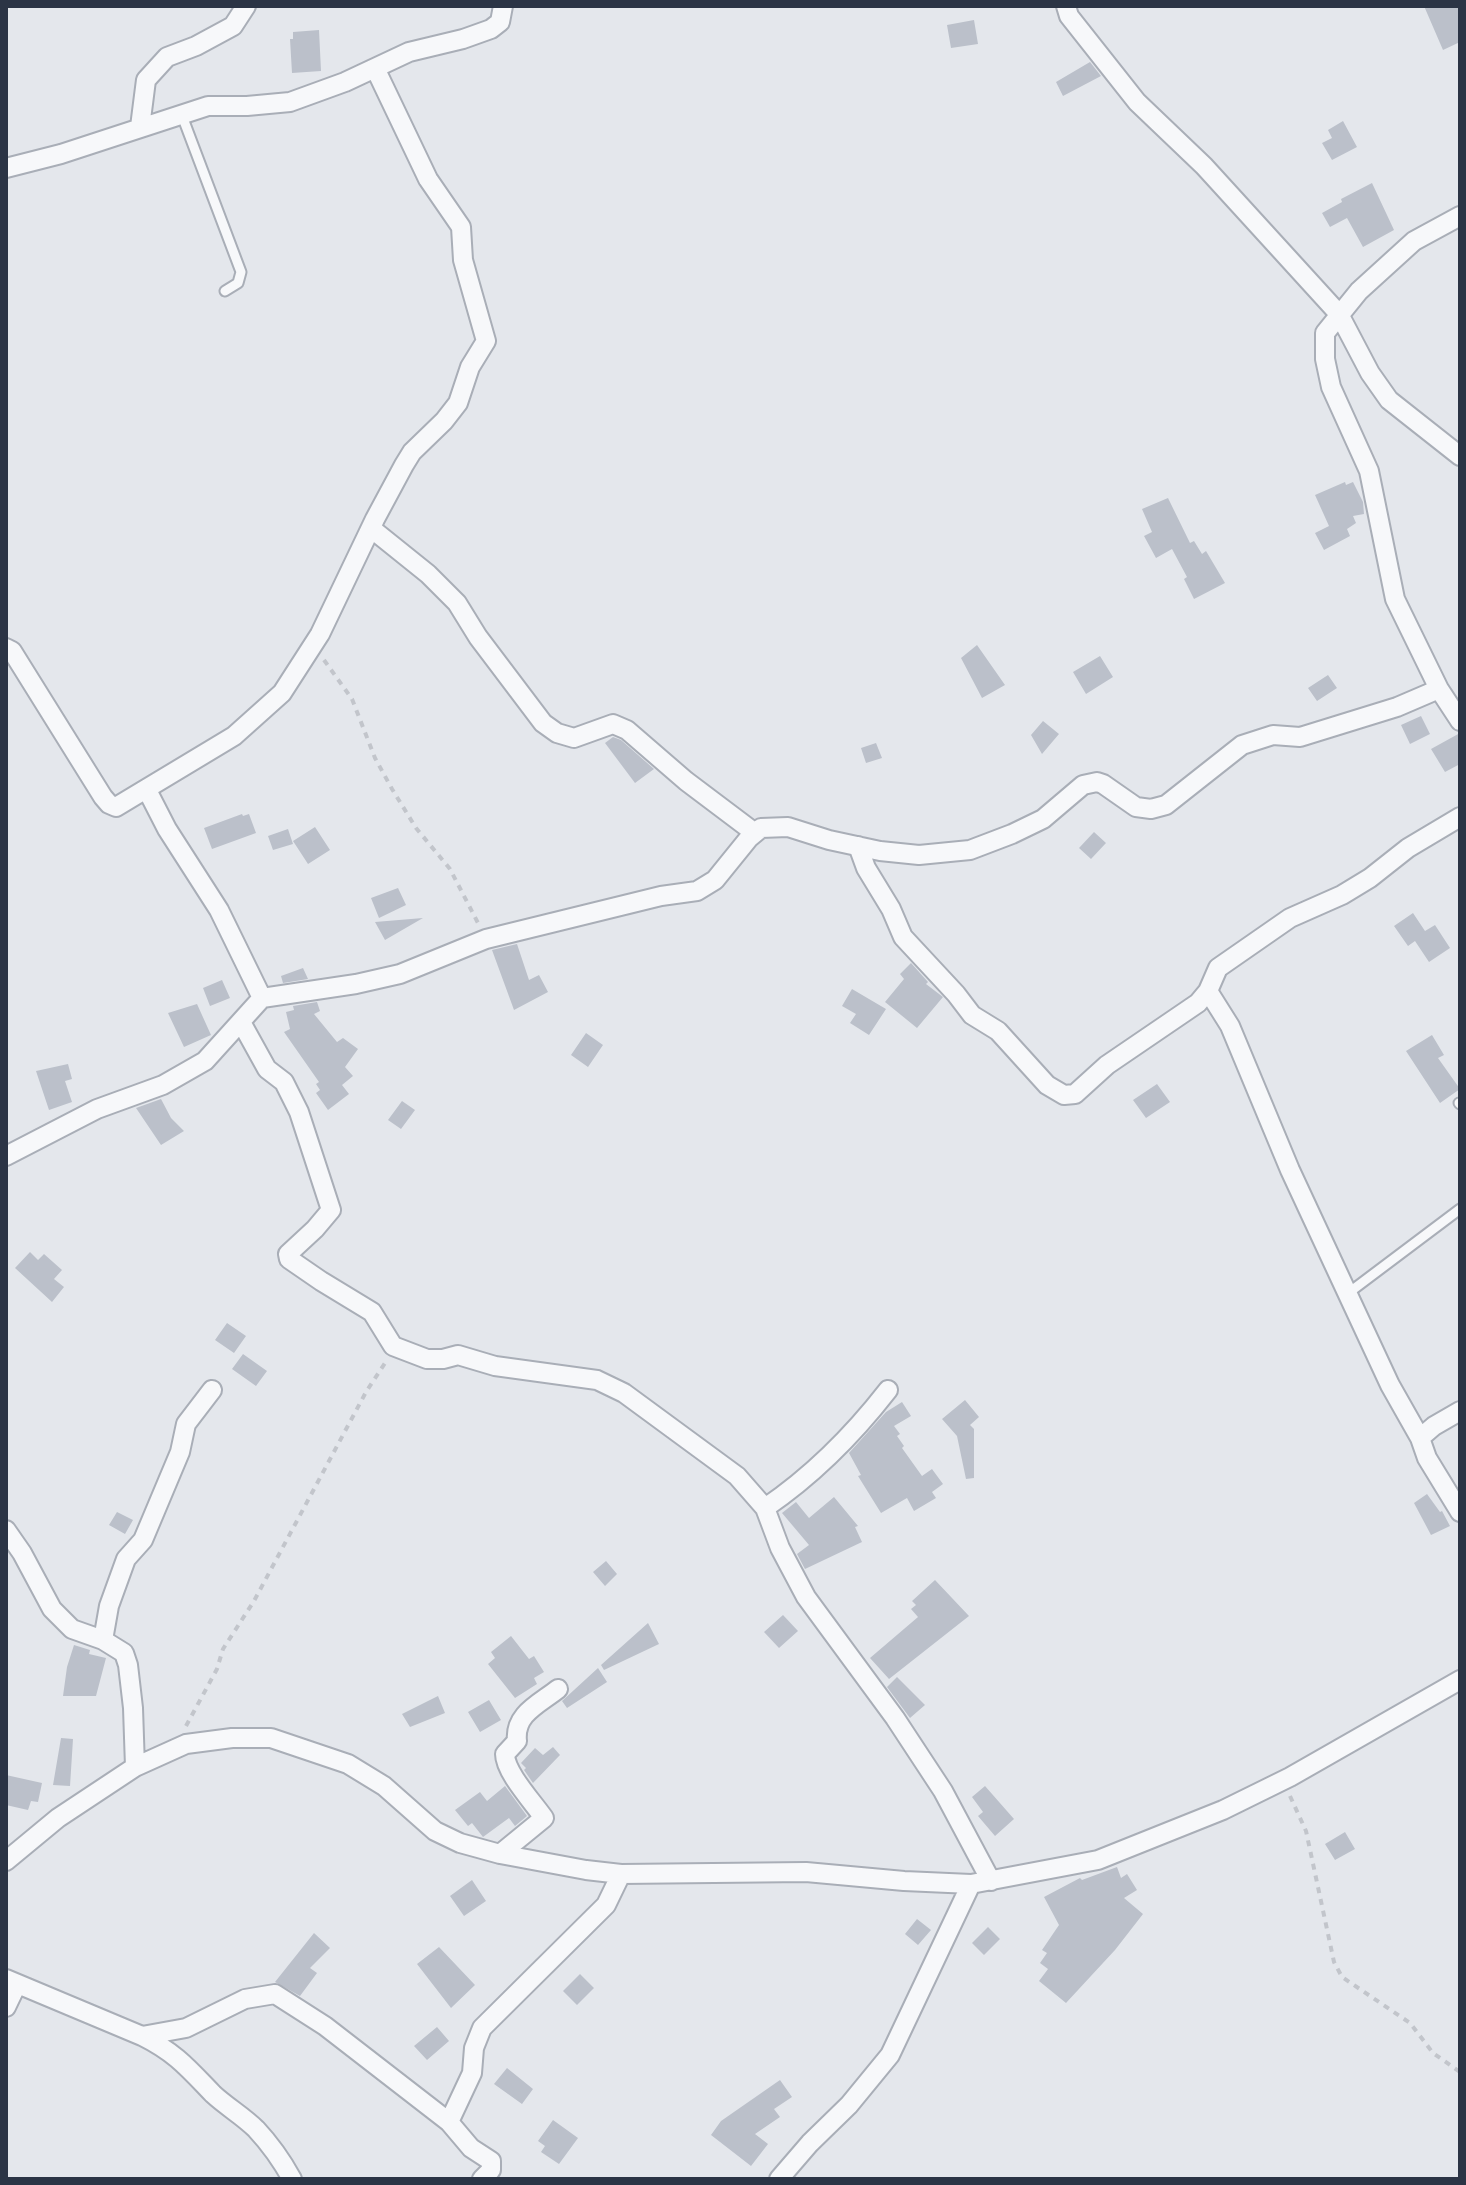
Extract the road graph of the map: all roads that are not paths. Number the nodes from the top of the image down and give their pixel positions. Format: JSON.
{"nodes":[{"id":1,"x":246,"y":6,"type":"edge"},
{"id":2,"x":503,"y":6,"type":"edge"},
{"id":3,"x":1066,"y":6,"type":"edge"},
{"id":4,"x":375,"y":68,"type":"junction"},
{"id":5,"x":181,"y":113,"type":"junction"},
{"id":6,"x":140,"y":127,"type":"junction"},
{"id":7,"x":6,"y":168,"type":"edge"},
{"id":8,"x":1460,"y":216,"type":"edge"},
{"id":9,"x":225,"y":291,"type":"dead end"},
{"id":10,"x":1339,"y":314,"type":"junction"},
{"id":11,"x":1460,"y":456,"type":"edge"},
{"id":12,"x":372,"y":529,"type":"junction"},
{"id":13,"x":6,"y":648,"type":"edge"},
{"id":14,"x":1439,"y":689,"type":"junction"},
{"id":15,"x":1460,"y":721,"type":"edge"},
{"id":16,"x":147,"y":790,"type":"junction"},
{"id":17,"x":1460,"y":817,"type":"edge"},
{"id":18,"x":755,"y":833,"type":"junction"},
{"id":19,"x":858,"y":846,"type":"junction"},
{"id":20,"x":1208,"y":991,"type":"junction"},
{"id":21,"x":262,"y":998,"type":"junction"},
{"id":22,"x":241,"y":1022,"type":"junction"},
{"id":23,"x":6,"y":1156,"type":"edge"},
{"id":24,"x":1460,"y":1209,"type":"edge"},
{"id":25,"x":1347,"y":1294,"type":"junction"},
{"id":26,"x":212,"y":1390,"type":"dead end"},
{"id":27,"x":888,"y":1390,"type":"dead end"},
{"id":28,"x":1460,"y":1411,"type":"edge"},
{"id":29,"x":1420,"y":1438,"type":"junction"},
{"id":30,"x":765,"y":1508,"type":"junction"},
{"id":31,"x":1460,"y":1512,"type":"edge"},
{"id":32,"x":6,"y":1530,"type":"edge"},
{"id":33,"x":103,"y":1640,"type":"junction"},
{"id":34,"x":1460,"y":1680,"type":"edge"},
{"id":35,"x":558,"y":1689,"type":"dead end"},
{"id":36,"x":135,"y":1767,"type":"junction"},
{"id":37,"x":500,"y":1854,"type":"junction"},
{"id":38,"x":6,"y":1861,"type":"edge"},
{"id":39,"x":621,"y":1874,"type":"junction"},
{"id":40,"x":991,"y":1881,"type":"junction"},
{"id":41,"x":971,"y":1884,"type":"junction"},
{"id":42,"x":12,"y":1982,"type":"edge"},
{"id":43,"x":6,"y":2007,"type":"edge"},
{"id":44,"x":142,"y":2036,"type":"junction"},
{"id":45,"x":449,"y":2122,"type":"junction"},
{"id":46,"x":292,"y":2179,"type":"edge"},
{"id":47,"x":482,"y":2179,"type":"edge"},
{"id":48,"x":779,"y":2179,"type":"edge"}],
"edges":[{"from":1,"to":6,"type":"street"},
{"from":2,"to":4,"type":"street"},
{"from":3,"to":10,"type":"street"},
{"from":4,"to":5,"type":"street"},
{"from":4,"to":12,"type":"street"},
{"from":5,"to":6,"type":"street"},
{"from":5,"to":9,"type":"lane"},
{"from":6,"to":7,"type":"street"},
{"from":8,"to":10,"type":"street"},
{"from":10,"to":11,"type":"street"},
{"from":10,"to":14,"type":"street"},
{"from":12,"to":16,"type":"street"},
{"from":12,"to":18,"type":"street"},
{"from":13,"to":16,"type":"street"},
{"from":14,"to":15,"type":"street"},
{"from":14,"to":19,"type":"street"},
{"from":16,"to":21,"type":"street"},
{"from":17,"to":20,"type":"street"},
{"from":18,"to":19,"type":"street"},
{"from":18,"to":21,"type":"street"},
{"from":19,"to":20,"type":"street"},
{"from":20,"to":25,"type":"street"},
{"from":21,"to":22,"type":"street"},
{"from":22,"to":23,"type":"street"},
{"from":22,"to":30,"type":"street"},
{"from":24,"to":25,"type":"lane"},
{"from":25,"to":29,"type":"street"},
{"from":26,"to":33,"type":"street"},
{"from":27,"to":30,"type":"street"},
{"from":28,"to":29,"type":"street"},
{"from":29,"to":31,"type":"street"},
{"from":30,"to":40,"type":"street"},
{"from":32,"to":33,"type":"street"},
{"from":33,"to":36,"type":"street"},
{"from":34,"to":40,"type":"street"},
{"from":35,"to":37,"type":"street"},
{"from":36,"to":37,"type":"street"},
{"from":36,"to":38,"type":"street"},
{"from":37,"to":39,"type":"street"},
{"from":39,"to":41,"type":"street"},
{"from":39,"to":45,"type":"street"},
{"from":40,"to":41,"type":"street"},
{"from":41,"to":48,"type":"street"},
{"from":42,"to":43,"type":"street"},
{"from":42,"to":44,"type":"street"},
{"from":44,"to":45,"type":"street"},
{"from":44,"to":46,"type":"street"},
{"from":45,"to":47,"type":"street"}]}
